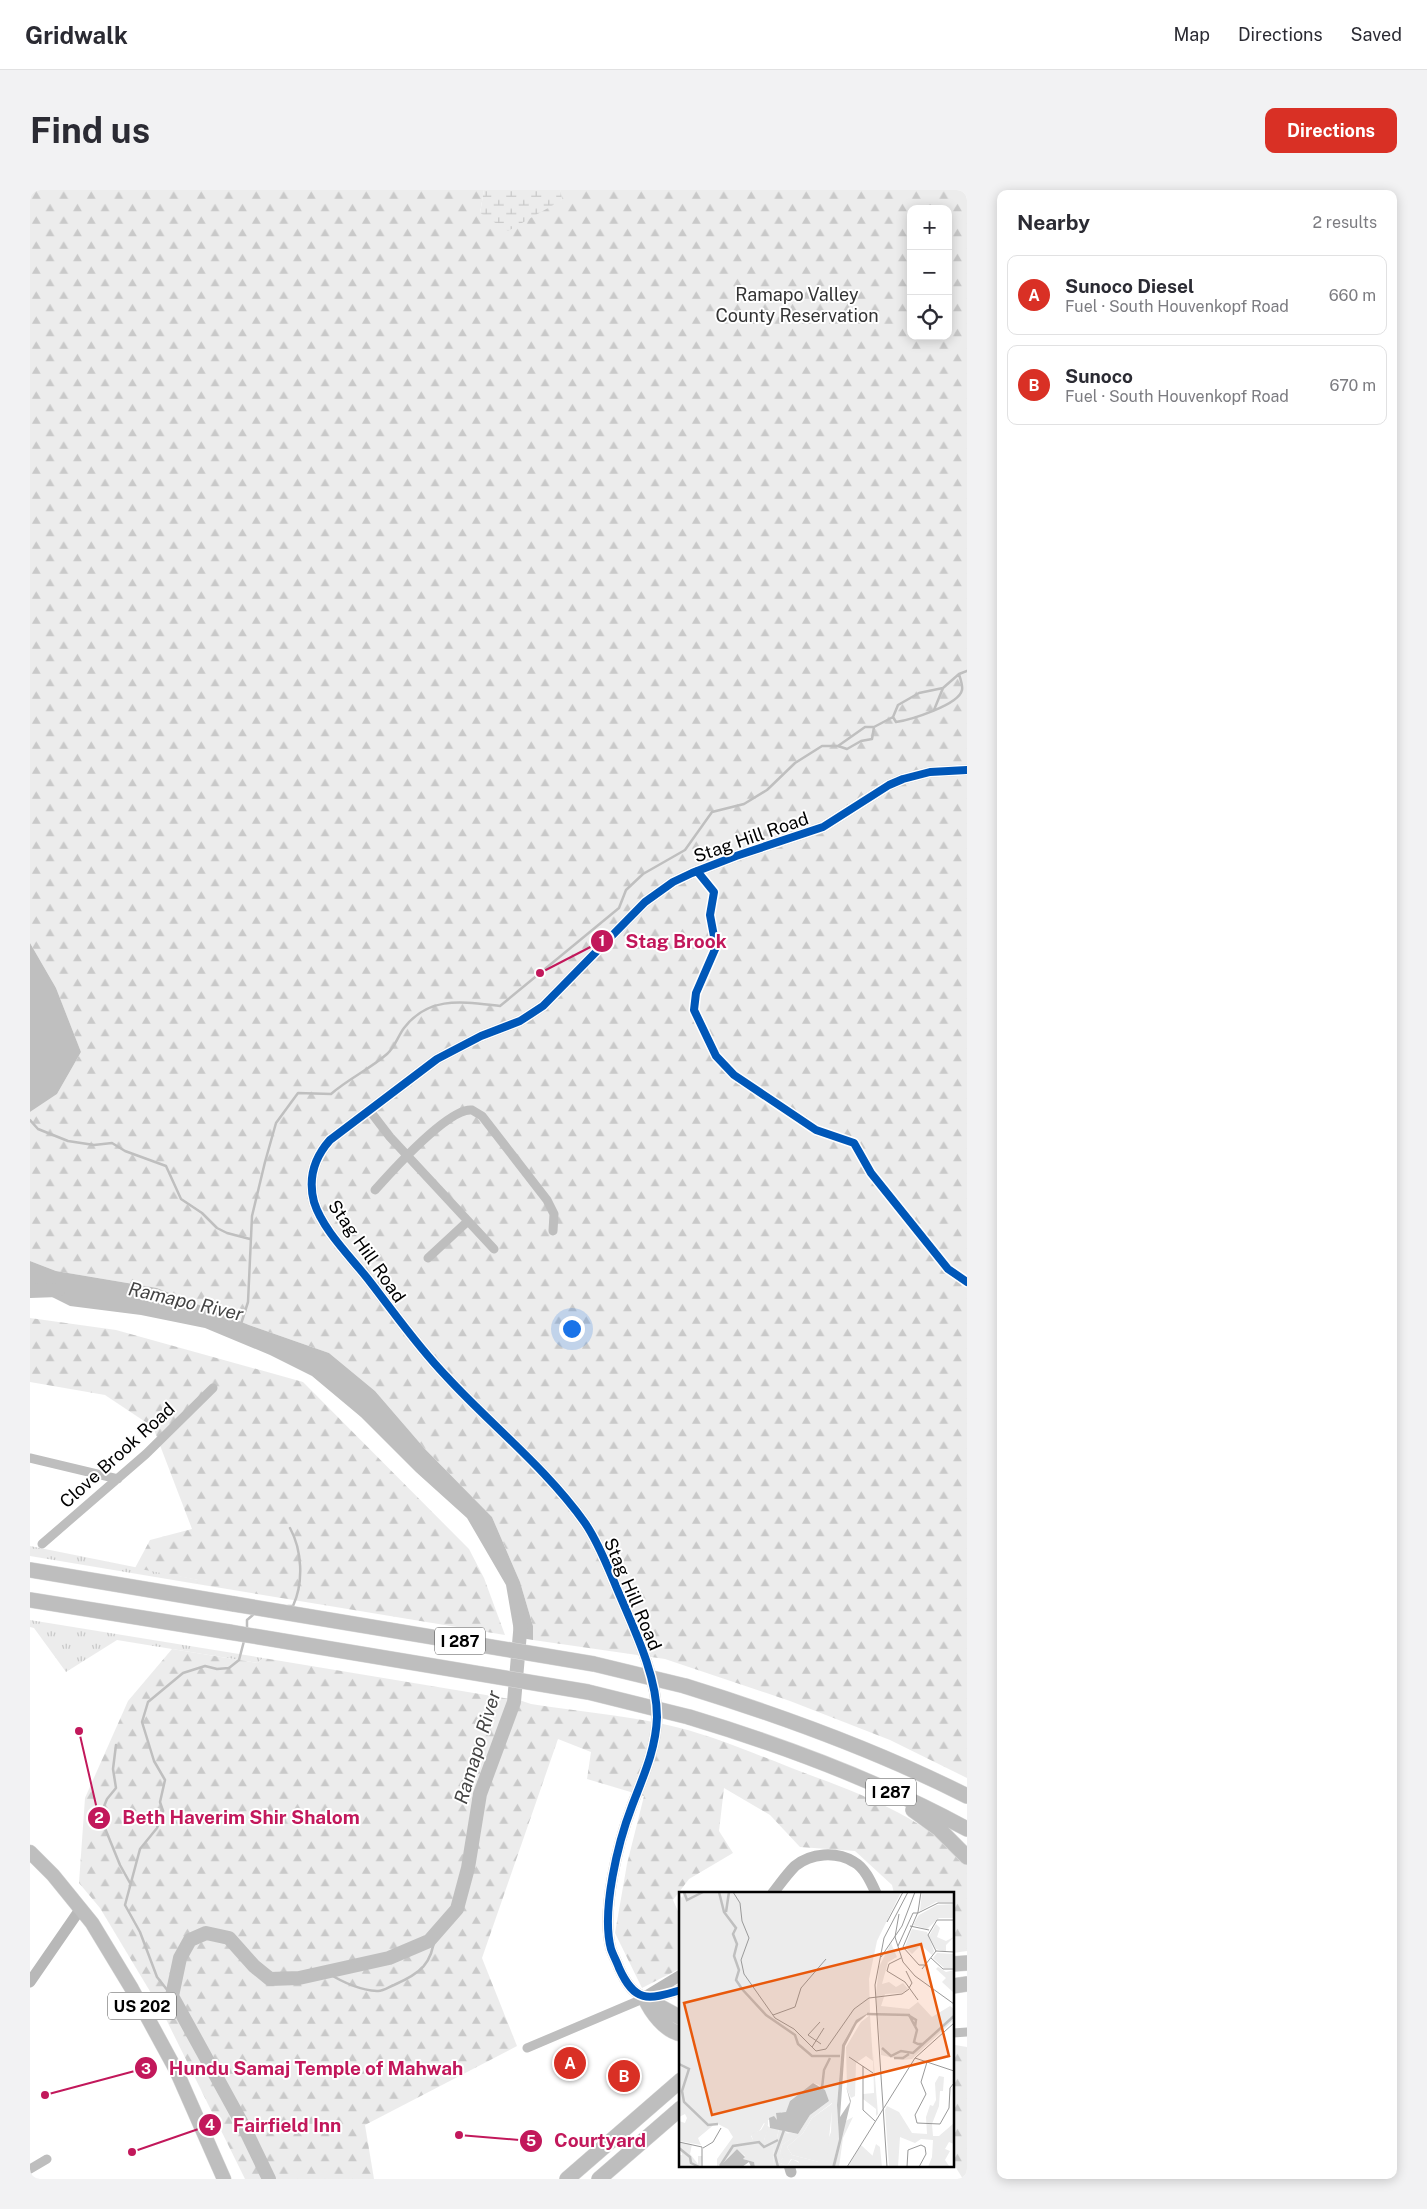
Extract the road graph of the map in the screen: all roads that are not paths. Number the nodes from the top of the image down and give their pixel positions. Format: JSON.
{"nodes":[{"id":1,"x":967,"y":770,"type":"edge"},
{"id":2,"x":697,"y":871,"type":"junction"},
{"id":3,"x":370,"y":1111,"type":"junction"},
{"id":4,"x":407,"y":1155,"type":"junction"},
{"id":5,"x":375,"y":1190,"type":"dead end"},
{"id":6,"x":468,"y":1221,"type":"junction"},
{"id":7,"x":553,"y":1231,"type":"dead end"},
{"id":8,"x":494,"y":1249,"type":"dead end"},
{"id":9,"x":428,"y":1258,"type":"dead end"},
{"id":10,"x":967,"y":1282,"type":"edge"},
{"id":11,"x":213,"y":1388,"type":"dead end"},
{"id":12,"x":30,"y":1458,"type":"edge"},
{"id":13,"x":118,"y":1479,"type":"junction"},
{"id":14,"x":42,"y":1544,"type":"dead end"},
{"id":15,"x":30,"y":1570,"type":"edge"},
{"id":16,"x":30,"y":1600,"type":"edge"},
{"id":17,"x":813,"y":1759,"type":"junction"},
{"id":18,"x":967,"y":1796,"type":"edge"},
{"id":19,"x":967,"y":1829,"type":"edge"},
{"id":20,"x":30,"y":1852,"type":"edge"},
{"id":21,"x":967,"y":1857,"type":"edge"},
{"id":22,"x":774,"y":1892,"type":"edge"},
{"id":23,"x":875,"y":1892,"type":"edge"},
{"id":24,"x":81,"y":1908,"type":"junction"},
{"id":25,"x":967,"y":1963,"type":"edge"},
{"id":26,"x":954,"y":1964,"type":"edge"},
{"id":27,"x":679,"y":1976,"type":"edge"},
{"id":28,"x":30,"y":1982,"type":"edge"},
{"id":29,"x":967,"y":1984,"type":"edge"},
{"id":30,"x":954,"y":1986,"type":"edge"},
{"id":31,"x":679,"y":1991,"type":"edge"},
{"id":32,"x":954,"y":1994,"type":"edge"},
{"id":33,"x":967,"y":1994,"type":"edge"},
{"id":34,"x":645,"y":1998,"type":"junction"},
{"id":35,"x":679,"y":2017,"type":"edge"},
{"id":36,"x":967,"y":2032,"type":"edge"},
{"id":37,"x":679,"y":2033,"type":"edge"},
{"id":38,"x":954,"y":2033,"type":"edge"},
{"id":39,"x":527,"y":2048,"type":"dead end"},
{"id":40,"x":679,"y":2071,"type":"edge"},
{"id":41,"x":679,"y":2082,"type":"edge"},
{"id":42,"x":660,"y":2099,"type":"junction"},
{"id":43,"x":679,"y":2110,"type":"edge"},
{"id":44,"x":679,"y":2118,"type":"edge"},
{"id":45,"x":639,"y":2144,"type":"junction"},
{"id":46,"x":47,"y":2159,"type":"dead end"},
{"id":47,"x":30,"y":2169,"type":"edge"},
{"id":48,"x":224,"y":2179,"type":"edge"},
{"id":49,"x":568,"y":2179,"type":"edge"},
{"id":50,"x":599,"y":2179,"type":"edge"}],
"edges":[{"from":1,"to":2,"type":"street","name":"Stag Hill Road"},
{"from":2,"to":3,"type":"street","name":"Stag Hill Road"},
{"from":2,"to":10,"type":"street"},
{"from":3,"to":4,"type":"street"},
{"from":3,"to":34,"type":"street","name":"Stag Hill Road"},
{"from":4,"to":5,"type":"street"},
{"from":4,"to":6,"type":"street"},
{"from":4,"to":7,"type":"street"},
{"from":6,"to":8,"type":"street"},
{"from":6,"to":9,"type":"street"},
{"from":11,"to":13,"type":"street","name":"Clove Brook Road"},
{"from":12,"to":13,"type":"street"},
{"from":13,"to":14,"type":"street","name":"Clove Brook Road"},
{"from":15,"to":18,"type":"highway","number":"I 287","bridge":true},
{"from":16,"to":17,"type":"highway","number":"I 287","bridge":true},
{"from":17,"to":19,"type":"highway","number":"I 287"},
{"from":17,"to":21,"type":"highway"},
{"from":20,"to":24,"type":"main road","number":"US 202"},
{"from":22,"to":23,"type":"street"},
{"from":24,"to":28,"type":"street"},
{"from":24,"to":48,"type":"main road","number":"US 202"},
{"from":25,"to":26,"type":"highway"},
{"from":27,"to":34,"type":"street"},
{"from":29,"to":30,"type":"highway"},
{"from":31,"to":34,"type":"street"},
{"from":32,"to":33,"type":"highway"},
{"from":34,"to":35,"type":"highway"},
{"from":34,"to":37,"type":"highway"},
{"from":34,"to":39,"type":"street"},
{"from":36,"to":38,"type":"street"},
{"from":40,"to":42,"type":"highway"},
{"from":41,"to":42,"type":"highway"},
{"from":42,"to":49,"type":"highway"},
{"from":43,"to":45,"type":"highway"},
{"from":44,"to":45,"type":"highway"},
{"from":45,"to":50,"type":"highway"},
{"from":46,"to":47,"type":"street"}]}
